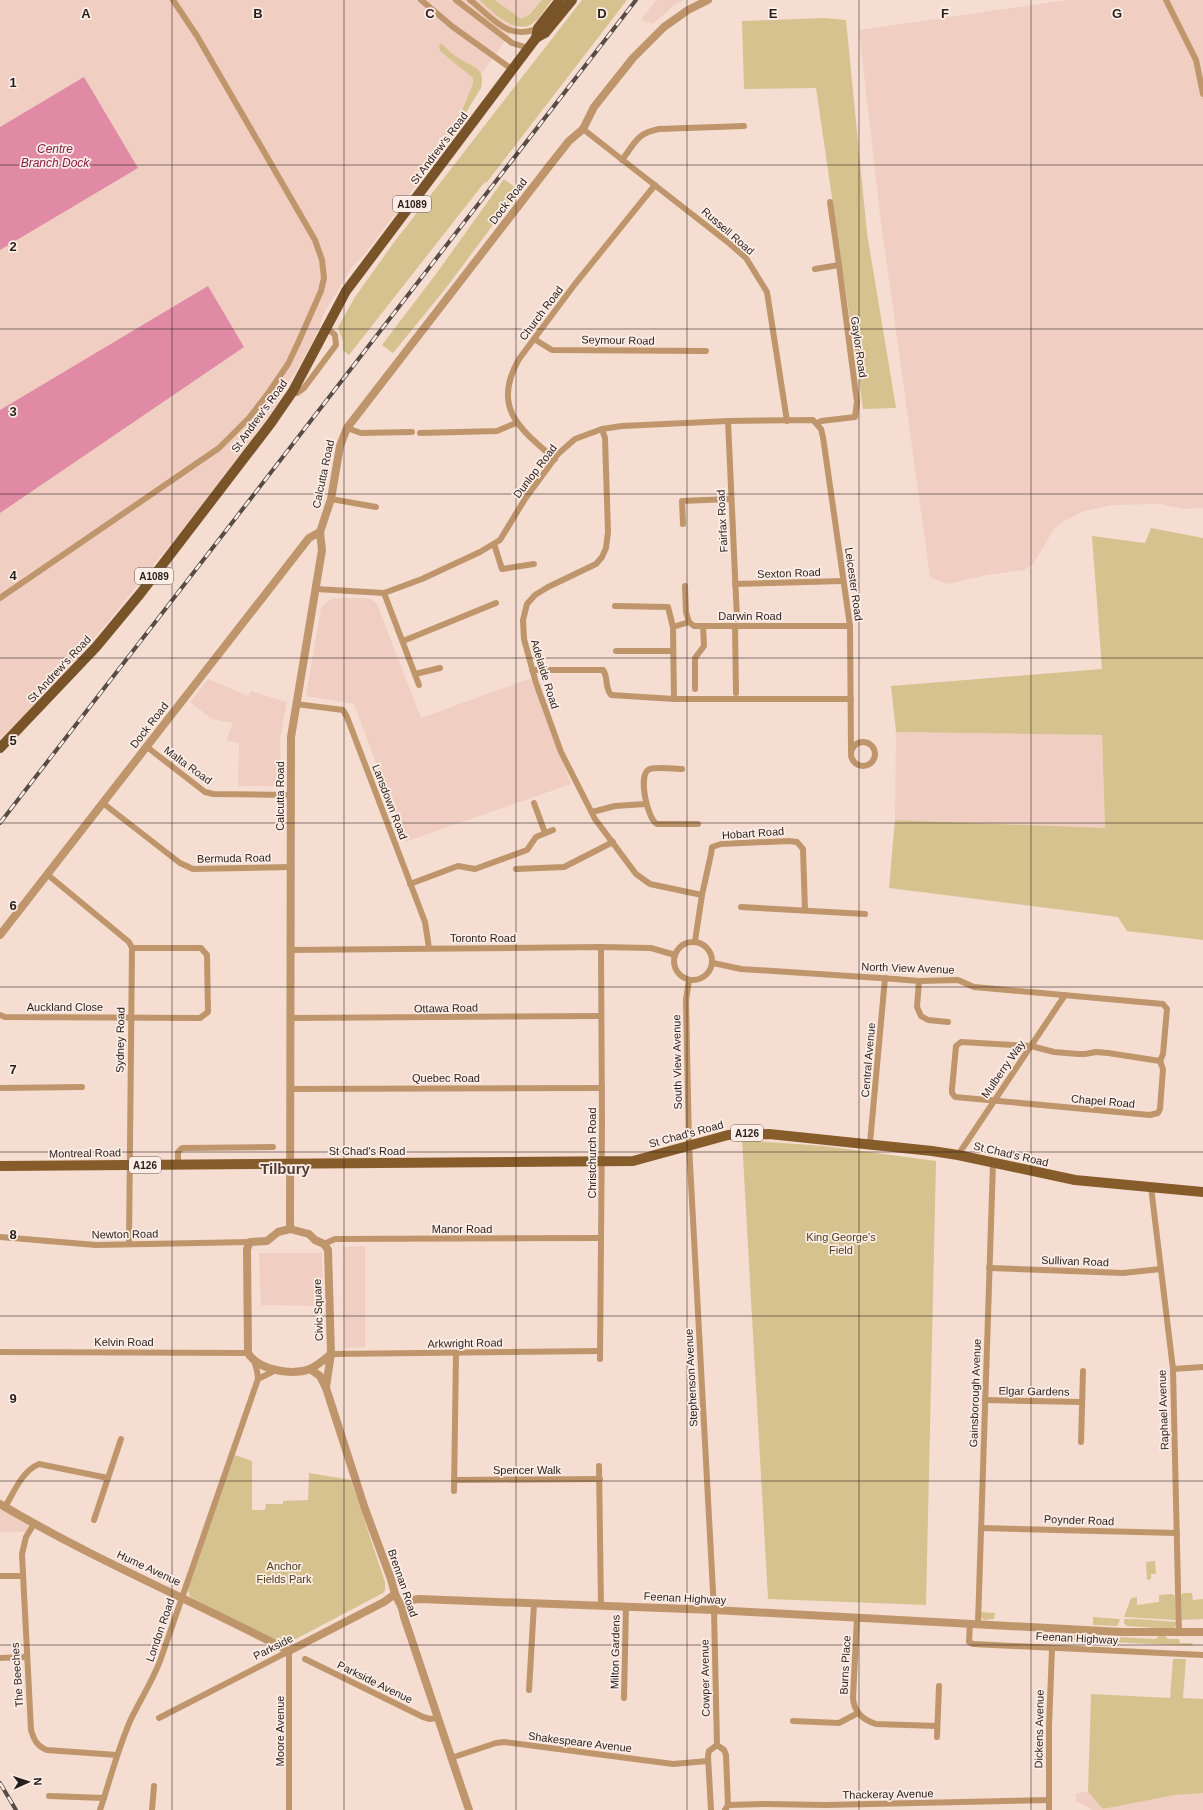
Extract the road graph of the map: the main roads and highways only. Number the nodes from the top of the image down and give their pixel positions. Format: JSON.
{"nodes":[{"id":1,"x":560,"y":0,"type":"edge"},
{"id":2,"x":572,"y":0,"type":"edge"},
{"id":3,"x":537,"y":33,"type":"junction"},
{"id":4,"x":0,"y":748,"type":"edge"},
{"id":5,"x":290,"y":1163,"type":"joint"},
{"id":6,"x":0,"y":1166,"type":"edge"},
{"id":7,"x":1203,"y":1192,"type":"edge"}],
"edges":[{"from":1,"to":3,"type":"highway","name":"St Andrew's Road","number":"A1089"},
{"from":2,"to":3,"type":"highway","name":"St Andrew's Road","number":"A1089"},
{"from":3,"to":4,"type":"highway","name":"St Andrew's Road","number":"A1089"},
{"from":5,"to":6,"type":"main road","name":"Montreal Road","number":"A126"},
{"from":5,"to":7,"type":"main road","name":"St Chad's Road","number":"A126"}]}
